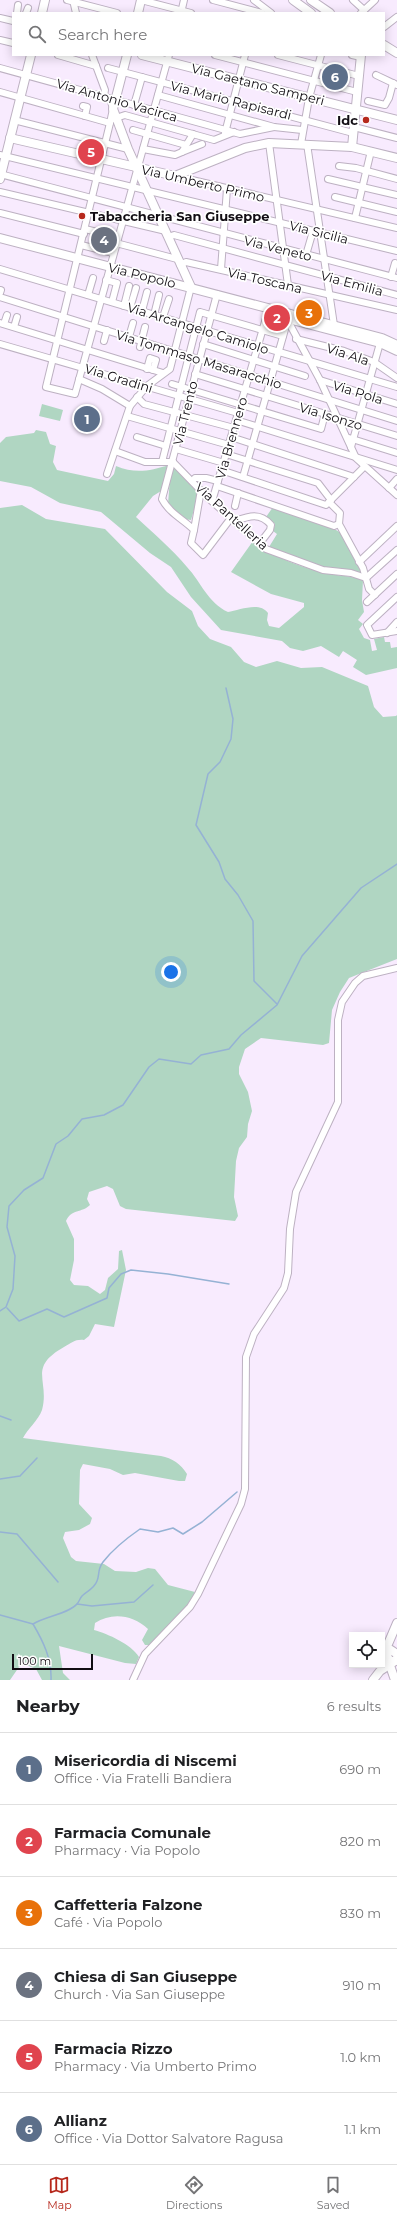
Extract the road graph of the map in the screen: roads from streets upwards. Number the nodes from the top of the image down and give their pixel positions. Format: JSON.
{"nodes":[{"id":1,"x":45,"y":0,"type":"edge"},
{"id":2,"x":70,"y":0,"type":"edge"},
{"id":3,"x":141,"y":0,"type":"edge"},
{"id":4,"x":184,"y":0,"type":"edge"},
{"id":5,"x":213,"y":0,"type":"edge"},
{"id":6,"x":293,"y":0,"type":"edge"},
{"id":7,"x":311,"y":0,"type":"edge"},
{"id":8,"x":353,"y":0,"type":"edge"},
{"id":9,"x":375,"y":0,"type":"edge"},
{"id":10,"x":257,"y":1,"type":"edge"},
{"id":11,"x":18,"y":5,"type":"dead end"},
{"id":12,"x":363,"y":11,"type":"edge"},
{"id":13,"x":16,"y":12,"type":"edge"},
{"id":14,"x":42,"y":12,"type":"edge"},
{"id":15,"x":76,"y":12,"type":"edge"},
{"id":16,"x":114,"y":12,"type":"edge"},
{"id":17,"x":138,"y":12,"type":"edge"},
{"id":18,"x":181,"y":12,"type":"edge"},
{"id":19,"x":258,"y":12,"type":"edge"},
{"id":20,"x":270,"y":12,"type":"edge"},
{"id":21,"x":310,"y":12,"type":"edge"},
{"id":22,"x":327,"y":12,"type":"edge"},
{"id":23,"x":397,"y":17,"type":"edge"},
{"id":24,"x":0,"y":18,"type":"edge"},
{"id":25,"x":12,"y":21,"type":"edge"},
{"id":26,"x":385,"y":26,"type":"edge"},
{"id":27,"x":0,"y":40,"type":"edge"},
{"id":28,"x":12,"y":43,"type":"edge"},
{"id":29,"x":385,"y":46,"type":"edge"},
{"id":30,"x":397,"y":53,"type":"edge"},
{"id":31,"x":31,"y":56,"type":"edge"},
{"id":32,"x":61,"y":56,"type":"edge"},
{"id":33,"x":92,"y":56,"type":"edge"},
{"id":34,"x":127,"y":56,"type":"edge"},
{"id":35,"x":151,"y":56,"type":"edge"},
{"id":36,"x":219,"y":56,"type":"edge"},
{"id":37,"x":244,"y":56,"type":"edge"},
{"id":38,"x":282,"y":56,"type":"edge"},
{"id":39,"x":321,"y":56,"type":"edge"},
{"id":40,"x":361,"y":56,"type":"edge"},
{"id":41,"x":168,"y":58,"type":"edge"},
{"id":42,"x":243,"y":62,"type":"junction"},
{"id":43,"x":96,"y":66,"type":"junction"},
{"id":44,"x":318,"y":66,"type":"junction"},
{"id":45,"x":0,"y":68,"type":"edge"},
{"id":46,"x":108,"y":68,"type":"dead end"},
{"id":47,"x":123,"y":72,"type":"junction"},
{"id":48,"x":25,"y":74,"type":"junction"},
{"id":49,"x":376,"y":75,"type":"dead end"},
{"id":50,"x":359,"y":76,"type":"junction"},
{"id":51,"x":142,"y":77,"type":"junction"},
{"id":52,"x":238,"y":79,"type":"junction"},
{"id":53,"x":313,"y":80,"type":"junction"},
{"id":54,"x":162,"y":82,"type":"junction"},
{"id":55,"x":395,"y":84,"type":"edge"},
{"id":56,"x":0,"y":92,"type":"edge"},
{"id":57,"x":357,"y":92,"type":"junction"},
{"id":58,"x":158,"y":95,"type":"junction"},
{"id":59,"x":20,"y":98,"type":"junction"},
{"id":60,"x":110,"y":98,"type":"junction"},
{"id":61,"x":309,"y":98,"type":"junction"},
{"id":62,"x":389,"y":98,"type":"junction"},
{"id":63,"x":233,"y":100,"type":"junction"},
{"id":64,"x":397,"y":100,"type":"edge"},
{"id":65,"x":368,"y":101,"type":"dead end"},
{"id":66,"x":134,"y":105,"type":"junction"},
{"id":67,"x":83,"y":106,"type":"dead end"},
{"id":68,"x":154,"y":110,"type":"junction"},
{"id":69,"x":356,"y":110,"type":"junction"},
{"id":70,"x":229,"y":115,"type":"junction"},
{"id":71,"x":85,"y":116,"type":"junction"},
{"id":72,"x":305,"y":119,"type":"junction"},
{"id":73,"x":14,"y":120,"type":"junction"},
{"id":74,"x":113,"y":120,"type":"junction"},
{"id":75,"x":397,"y":120,"type":"edge"},
{"id":76,"x":150,"y":123,"type":"junction"},
{"id":77,"x":274,"y":127,"type":"junction"},
{"id":78,"x":133,"y":130,"type":"dead end"},
{"id":79,"x":302,"y":130,"type":"junction"},
{"id":80,"x":354,"y":130,"type":"junction"},
{"id":81,"x":225,"y":133,"type":"junction"},
{"id":82,"x":147,"y":134,"type":"junction"},
{"id":83,"x":193,"y":134,"type":"junction"},
{"id":84,"x":10,"y":138,"type":"junction"},
{"id":85,"x":397,"y":138,"type":"edge"},
{"id":86,"x":106,"y":143,"type":"junction"},
{"id":87,"x":269,"y":143,"type":"junction"},
{"id":88,"x":202,"y":144,"type":"dead end"},
{"id":89,"x":304,"y":144,"type":"junction"},
{"id":90,"x":186,"y":145,"type":"junction"},
{"id":91,"x":352,"y":148,"type":"junction"},
{"id":92,"x":128,"y":149,"type":"junction"},
{"id":93,"x":143,"y":149,"type":"junction"},
{"id":94,"x":182,"y":152,"type":"junction"},
{"id":95,"x":371,"y":152,"type":"junction"},
{"id":96,"x":3,"y":156,"type":"edge"},
{"id":97,"x":397,"y":158,"type":"edge"},
{"id":98,"x":102,"y":160,"type":"junction"},
{"id":99,"x":339,"y":166,"type":"dead end"},
{"id":100,"x":138,"y":168,"type":"junction"},
{"id":101,"x":367,"y":170,"type":"junction"},
{"id":102,"x":0,"y":176,"type":"edge"},
{"id":103,"x":175,"y":176,"type":"junction"},
{"id":104,"x":98,"y":178,"type":"junction"},
{"id":105,"x":328,"y":179,"type":"dead end"},
{"id":106,"x":397,"y":179,"type":"edge"},
{"id":107,"x":132,"y":186,"type":"junction"},
{"id":108,"x":363,"y":187,"type":"junction"},
{"id":109,"x":227,"y":188,"type":"junction"},
{"id":110,"x":147,"y":190,"type":"junction"},
{"id":111,"x":0,"y":192,"type":"edge"},
{"id":112,"x":397,"y":195,"type":"edge"},
{"id":113,"x":335,"y":197,"type":"dead end"},
{"id":114,"x":92,"y":200,"type":"junction"},
{"id":115,"x":277,"y":200,"type":"junction"},
{"id":116,"x":359,"y":203,"type":"junction"},
{"id":117,"x":126,"y":208,"type":"junction"},
{"id":118,"x":317,"y":209,"type":"junction"},
{"id":119,"x":225,"y":210,"type":"junction"},
{"id":120,"x":397,"y":212,"type":"edge"},
{"id":121,"x":0,"y":213,"type":"edge"},
{"id":122,"x":89,"y":213,"type":"junction"},
{"id":123,"x":160,"y":217,"type":"junction"},
{"id":124,"x":355,"y":218,"type":"junction"},
{"id":125,"x":122,"y":221,"type":"junction"},
{"id":126,"x":280,"y":223,"type":"junction"},
{"id":127,"x":397,"y":228,"type":"edge"},
{"id":128,"x":313,"y":231,"type":"junction"},
{"id":129,"x":84,"y":232,"type":"junction"},
{"id":130,"x":321,"y":233,"type":"junction"},
{"id":131,"x":167,"y":234,"type":"junction"},
{"id":132,"x":223,"y":234,"type":"junction"},
{"id":133,"x":0,"y":238,"type":"edge"},
{"id":134,"x":117,"y":240,"type":"junction"},
{"id":135,"x":81,"y":245,"type":"junction"},
{"id":136,"x":222,"y":248,"type":"junction"},
{"id":137,"x":283,"y":250,"type":"junction"},
{"id":138,"x":397,"y":251,"type":"edge"},
{"id":139,"x":113,"y":253,"type":"junction"},
{"id":140,"x":306,"y":255,"type":"junction"},
{"id":141,"x":78,"y":259,"type":"junction"},
{"id":142,"x":325,"y":260,"type":"junction"},
{"id":143,"x":178,"y":262,"type":"junction"},
{"id":144,"x":394,"y":263,"type":"edge"},
{"id":145,"x":285,"y":264,"type":"junction"},
{"id":146,"x":110,"y":267,"type":"junction"},
{"id":147,"x":0,"y":269,"type":"edge"},
{"id":148,"x":221,"y":269,"type":"junction"},
{"id":149,"x":327,"y":276,"type":"junction"},
{"id":150,"x":93,"y":278,"type":"dead end"},
{"id":151,"x":394,"y":278,"type":"edge"},
{"id":152,"x":106,"y":280,"type":"junction"},
{"id":153,"x":186,"y":283,"type":"junction"},
{"id":154,"x":288,"y":285,"type":"junction"},
{"id":155,"x":132,"y":287,"type":"dead end"},
{"id":156,"x":70,"y":290,"type":"junction"},
{"id":157,"x":147,"y":292,"type":"dead end"},
{"id":158,"x":217,"y":294,"type":"junction"},
{"id":159,"x":330,"y":294,"type":"junction"},
{"id":160,"x":88,"y":295,"type":"junction"},
{"id":161,"x":159,"y":295,"type":"dead end"},
{"id":162,"x":397,"y":295,"type":"edge"},
{"id":163,"x":0,"y":297,"type":"edge"},
{"id":164,"x":101,"y":299,"type":"junction"},
{"id":165,"x":168,"y":299,"type":"dead end"},
{"id":166,"x":112,"y":302,"type":"junction"},
{"id":167,"x":127,"y":307,"type":"junction"},
{"id":168,"x":269,"y":308,"type":"junction"},
{"id":169,"x":397,"y":310,"type":"edge"},
{"id":170,"x":142,"y":311,"type":"junction"},
{"id":171,"x":154,"y":314,"type":"junction"},
{"id":172,"x":7,"y":315,"type":"dead end"},
{"id":173,"x":211,"y":315,"type":"junction"},
{"id":174,"x":287,"y":316,"type":"junction"},
{"id":175,"x":63,"y":317,"type":"junction"},
{"id":176,"x":164,"y":317,"type":"junction"},
{"id":177,"x":17,"y":318,"type":"dead end"},
{"id":178,"x":2,"y":323,"type":"edge"},
{"id":179,"x":133,"y":323,"type":"dead end"},
{"id":180,"x":181,"y":323,"type":"junction"},
{"id":181,"x":334,"y":325,"type":"junction"},
{"id":182,"x":93,"y":326,"type":"junction"},
{"id":183,"x":14,"y":327,"type":"junction"},
{"id":184,"x":145,"y":327,"type":"dead end"},
{"id":185,"x":196,"y":327,"type":"junction"},
{"id":186,"x":107,"y":330,"type":"junction"},
{"id":187,"x":207,"y":330,"type":"junction"},
{"id":188,"x":262,"y":330,"type":"junction"},
{"id":189,"x":283,"y":336,"type":"junction"},
{"id":190,"x":129,"y":337,"type":"junction"},
{"id":191,"x":296,"y":339,"type":"junction"},
{"id":192,"x":58,"y":340,"type":"junction"},
{"id":193,"x":104,"y":341,"type":"dead end"},
{"id":194,"x":380,"y":343,"type":"junction"},
{"id":195,"x":0,"y":344,"type":"edge"},
{"id":196,"x":141,"y":344,"type":"junction"},
{"id":197,"x":203,"y":344,"type":"junction"},
{"id":198,"x":397,"y":345,"type":"edge"},
{"id":199,"x":258,"y":346,"type":"junction"},
{"id":200,"x":87,"y":349,"type":"junction"},
{"id":201,"x":174,"y":351,"type":"junction"},
{"id":202,"x":397,"y":351,"type":"edge"},
{"id":203,"x":279,"y":352,"type":"junction"},
{"id":204,"x":189,"y":356,"type":"junction"},
{"id":205,"x":53,"y":358,"type":"junction"},
{"id":206,"x":199,"y":359,"type":"junction"},
{"id":207,"x":254,"y":360,"type":"junction"},
{"id":208,"x":308,"y":360,"type":"junction"},
{"id":209,"x":374,"y":362,"type":"junction"},
{"id":210,"x":275,"y":366,"type":"junction"},
{"id":211,"x":82,"y":367,"type":"junction"},
{"id":212,"x":163,"y":374,"type":"junction"},
{"id":213,"x":195,"y":374,"type":"junction"},
{"id":214,"x":249,"y":375,"type":"junction"},
{"id":215,"x":304,"y":376,"type":"dead end"},
{"id":216,"x":79,"y":378,"type":"junction"},
{"id":217,"x":397,"y":378,"type":"edge"},
{"id":218,"x":370,"y":379,"type":"junction"},
{"id":219,"x":320,"y":380,"type":"junction"},
{"id":220,"x":270,"y":381,"type":"junction"},
{"id":221,"x":172,"y":384,"type":"dead end"},
{"id":222,"x":147,"y":386,"type":"junction"},
{"id":223,"x":181,"y":387,"type":"junction"},
{"id":224,"x":397,"y":387,"type":"edge"},
{"id":225,"x":245,"y":389,"type":"junction"},
{"id":226,"x":191,"y":390,"type":"junction"},
{"id":227,"x":365,"y":394,"type":"junction"},
{"id":228,"x":179,"y":395,"type":"junction"},
{"id":229,"x":266,"y":396,"type":"junction"},
{"id":230,"x":137,"y":397,"type":"junction"},
{"id":231,"x":189,"y":398,"type":"junction"},
{"id":232,"x":329,"y":400,"type":"junction"},
{"id":233,"x":397,"y":404,"type":"edge"},
{"id":234,"x":241,"y":405,"type":"junction"},
{"id":235,"x":130,"y":406,"type":"junction"},
{"id":236,"x":361,"y":410,"type":"junction"},
{"id":237,"x":175,"y":411,"type":"junction"},
{"id":238,"x":262,"y":411,"type":"junction"},
{"id":239,"x":238,"y":413,"type":"junction"},
{"id":240,"x":185,"y":414,"type":"junction"},
{"id":241,"x":326,"y":414,"type":"junction"},
{"id":242,"x":127,"y":416,"type":"junction"},
{"id":243,"x":337,"y":418,"type":"junction"},
{"id":244,"x":236,"y":420,"type":"junction"},
{"id":245,"x":397,"y":421,"type":"edge"},
{"id":246,"x":357,"y":424,"type":"junction"},
{"id":247,"x":257,"y":427,"type":"junction"},
{"id":248,"x":234,"y":428,"type":"junction"},
{"id":249,"x":170,"y":429,"type":"junction"},
{"id":250,"x":180,"y":431,"type":"junction"},
{"id":251,"x":397,"y":436,"type":"edge"},
{"id":252,"x":137,"y":437,"type":"dead end"},
{"id":253,"x":231,"y":437,"type":"junction"},
{"id":254,"x":350,"y":438,"type":"junction"},
{"id":255,"x":252,"y":444,"type":"junction"},
{"id":256,"x":229,"y":445,"type":"junction"},
{"id":257,"x":166,"y":446,"type":"junction"},
{"id":258,"x":176,"y":449,"type":"junction"},
{"id":259,"x":115,"y":452,"type":"junction"},
{"id":260,"x":397,"y":453,"type":"edge"},
{"id":261,"x":226,"y":454,"type":"junction"},
{"id":262,"x":356,"y":458,"type":"junction"},
{"id":263,"x":248,"y":461,"type":"junction"},
{"id":264,"x":162,"y":462,"type":"junction"},
{"id":265,"x":173,"y":462,"type":"junction"},
{"id":266,"x":224,"y":463,"type":"junction"},
{"id":267,"x":364,"y":467,"type":"junction"},
{"id":268,"x":221,"y":470,"type":"junction"},
{"id":269,"x":397,"y":470,"type":"edge"},
{"id":270,"x":107,"y":474,"type":"dead end"},
{"id":271,"x":243,"y":477,"type":"junction"},
{"id":272,"x":354,"y":477,"type":"junction"},
{"id":273,"x":397,"y":479,"type":"edge"},
{"id":274,"x":192,"y":481,"type":"junction"},
{"id":275,"x":217,"y":484,"type":"junction"},
{"id":276,"x":389,"y":488,"type":"junction"},
{"id":277,"x":201,"y":490,"type":"junction"},
{"id":278,"x":238,"y":493,"type":"junction"},
{"id":279,"x":397,"y":495,"type":"edge"},
{"id":280,"x":213,"y":498,"type":"dead end"},
{"id":281,"x":330,"y":501,"type":"junction"},
{"id":282,"x":235,"y":506,"type":"dead end"},
{"id":283,"x":233,"y":519,"type":"junction"},
{"id":284,"x":339,"y":524,"type":"junction"},
{"id":285,"x":397,"y":526,"type":"edge"},
{"id":286,"x":194,"y":530,"type":"junction"},
{"id":287,"x":260,"y":543,"type":"junction"},
{"id":288,"x":397,"y":550,"type":"edge"},
{"id":289,"x":359,"y":562,"type":"junction"},
{"id":290,"x":397,"y":574,"type":"edge"},
{"id":291,"x":366,"y":578,"type":"junction"},
{"id":292,"x":375,"y":595,"type":"junction"},
{"id":293,"x":397,"y":599,"type":"edge"},
{"id":294,"x":367,"y":602,"type":"dead end"},
{"id":295,"x":397,"y":622,"type":"edge"},
{"id":296,"x":397,"y":631,"type":"edge"},
{"id":297,"x":387,"y":633,"type":"junction"},
{"id":298,"x":397,"y":968,"type":"edge"},
{"id":299,"x":397,"y":1623,"type":"edge"},
{"id":300,"x":390,"y":1660,"type":"edge"},
{"id":301,"x":379,"y":1668,"type":"edge"},
{"id":302,"x":383,"y":1668,"type":"edge"},
{"id":303,"x":132,"y":1680,"type":"edge"},
{"id":304,"x":372,"y":1680,"type":"edge"}],
"edges":[{"from":1,"to":14,"type":"street"},
{"from":2,"to":15,"type":"street"},
{"from":2,"to":16,"type":"street"},
{"from":3,"to":17,"type":"street"},
{"from":3,"to":18,"type":"street"},
{"from":4,"to":18,"type":"street"},
{"from":5,"to":19,"type":"street"},
{"from":6,"to":21,"type":"street"},
{"from":7,"to":22,"type":"street"},
{"from":8,"to":12,"type":"street"},
{"from":9,"to":12,"type":"street"},
{"from":10,"to":19,"type":"street"},
{"from":10,"to":20,"type":"street"},
{"from":11,"to":13,"type":"street"},
{"from":23,"to":26,"type":"street"},
{"from":24,"to":25,"type":"street"},
{"from":27,"to":28,"type":"street"},
{"from":29,"to":30,"type":"street"},
{"from":31,"to":48,"type":"street"},
{"from":32,"to":43,"type":"street"},
{"from":33,"to":43,"type":"street"},
{"from":34,"to":47,"type":"street"},
{"from":35,"to":41,"type":"street","name":"Via Gaetano Samperi"},
{"from":36,"to":42,"type":"street"},
{"from":37,"to":42,"type":"street"},
{"from":38,"to":44,"type":"street"},
{"from":39,"to":44,"type":"street"},
{"from":40,"to":50,"type":"street"},
{"from":41,"to":52,"type":"street","name":"Via Gaetano Samperi"},
{"from":41,"to":54,"type":"street"},
{"from":42,"to":52,"type":"street"},
{"from":42,"to":53,"type":"street"},
{"from":43,"to":60,"type":"street"},
{"from":44,"to":50,"type":"street"},
{"from":44,"to":53,"type":"street"},
{"from":45,"to":48,"type":"street","name":"Via Antonio Vacirca"},
{"from":46,"to":47,"type":"street","name":"Via Mario Rapisardi"},
{"from":47,"to":51,"type":"street","name":"Via Mario Rapisardi"},
{"from":47,"to":60,"type":"street"},
{"from":48,"to":59,"type":"street"},
{"from":48,"to":60,"type":"street","name":"Via Antonio Vacirca"},
{"from":49,"to":55,"type":"street"},
{"from":50,"to":57,"type":"street"},
{"from":51,"to":54,"type":"street","name":"Via Mario Rapisardi"},
{"from":51,"to":66,"type":"street"},
{"from":52,"to":61,"type":"street","name":"Via Gaetano Samperi"},
{"from":52,"to":63,"type":"street"},
{"from":53,"to":57,"type":"street"},
{"from":53,"to":61,"type":"street"},
{"from":54,"to":58,"type":"street"},
{"from":54,"to":63,"type":"street","name":"Via Mario Rapisardi"},
{"from":55,"to":62,"type":"street"},
{"from":56,"to":59,"type":"street"},
{"from":57,"to":69,"type":"street"},
{"from":58,"to":68,"type":"street"},
{"from":58,"to":70,"type":"street"},
{"from":59,"to":71,"type":"street"},
{"from":59,"to":73,"type":"street"},
{"from":60,"to":66,"type":"street","name":"Via Antonio Vacirca"},
{"from":60,"to":74,"type":"street"},
{"from":61,"to":69,"type":"street","name":"Via Gaetano Samperi"},
{"from":61,"to":72,"type":"street"},
{"from":62,"to":64,"type":"street"},
{"from":62,"to":65,"type":"street"},
{"from":63,"to":70,"type":"street"},
{"from":63,"to":72,"type":"street","name":"Via Mario Rapisardi"},
{"from":66,"to":68,"type":"street","name":"Via Antonio Vacirca"},
{"from":67,"to":71,"type":"street"},
{"from":68,"to":76,"type":"street"},
{"from":68,"to":81,"type":"street","name":"Via Antonio Vacirca"},
{"from":69,"to":75,"type":"street","name":"Via Gaetano Samperi"},
{"from":69,"to":80,"type":"street"},
{"from":70,"to":77,"type":"street"},
{"from":70,"to":81,"type":"street"},
{"from":71,"to":74,"type":"street"},
{"from":72,"to":79,"type":"street"},
{"from":72,"to":80,"type":"street","name":"Via Mario Rapisardi"},
{"from":73,"to":84,"type":"street"},
{"from":73,"to":86,"type":"street"},
{"from":74,"to":76,"type":"street"},
{"from":74,"to":86,"type":"street"},
{"from":74,"to":92,"type":"street"},
{"from":76,"to":82,"type":"street"},
{"from":76,"to":83,"type":"street"},
{"from":77,"to":79,"type":"street"},
{"from":77,"to":81,"type":"street","name":"Via Antonio Vacirca"},
{"from":78,"to":82,"type":"street"},
{"from":79,"to":89,"type":"street"},
{"from":80,"to":85,"type":"street","name":"Via Mario Rapisardi"},
{"from":80,"to":91,"type":"street"},
{"from":81,"to":83,"type":"street"},
{"from":82,"to":90,"type":"street"},
{"from":82,"to":93,"type":"street"},
{"from":83,"to":90,"type":"street"},
{"from":84,"to":96,"type":"street"},
{"from":84,"to":98,"type":"street","name":"Via Umberto Primo"},
{"from":86,"to":92,"type":"street"},
{"from":86,"to":98,"type":"street"},
{"from":87,"to":89,"type":"street"},
{"from":87,"to":103,"type":"street"},
{"from":87,"to":115,"type":"street"},
{"from":88,"to":94,"type":"street"},
{"from":89,"to":91,"type":"street"},
{"from":89,"to":118,"type":"street"},
{"from":90,"to":94,"type":"street"},
{"from":91,"to":95,"type":"street"},
{"from":92,"to":100,"type":"street"},
{"from":93,"to":94,"type":"street"},
{"from":93,"to":100,"type":"street"},
{"from":95,"to":97,"type":"street"},
{"from":95,"to":101,"type":"street"},
{"from":96,"to":102,"type":"street"},
{"from":96,"to":104,"type":"street","name":"Via Sicilia"},
{"from":98,"to":100,"type":"street","name":"Via Umberto Primo"},
{"from":98,"to":104,"type":"street"},
{"from":99,"to":101,"type":"street"},
{"from":100,"to":103,"type":"street","name":"Via Umberto Primo"},
{"from":100,"to":107,"type":"street"},
{"from":100,"to":110,"type":"street"},
{"from":101,"to":106,"type":"street"},
{"from":101,"to":108,"type":"street"},
{"from":102,"to":114,"type":"street","name":"Via Veneto"},
{"from":103,"to":109,"type":"street","name":"Via Umberto Primo"},
{"from":104,"to":107,"type":"street","name":"Via Sicilia"},
{"from":104,"to":114,"type":"street"},
{"from":105,"to":108,"type":"street"},
{"from":107,"to":110,"type":"street","name":"Via Sicilia"},
{"from":107,"to":117,"type":"street"},
{"from":108,"to":112,"type":"street"},
{"from":108,"to":116,"type":"street"},
{"from":109,"to":115,"type":"street","name":"Via Umberto Primo"},
{"from":109,"to":119,"type":"street"},
{"from":110,"to":119,"type":"street","name":"Via Sicilia"},
{"from":110,"to":123,"type":"street"},
{"from":111,"to":122,"type":"street","name":"Via Emilia"},
{"from":113,"to":116,"type":"street"},
{"from":114,"to":117,"type":"street","name":"Via Veneto"},
{"from":114,"to":122,"type":"street"},
{"from":115,"to":118,"type":"street","name":"Via Umberto Primo"},
{"from":115,"to":126,"type":"street"},
{"from":116,"to":120,"type":"street"},
{"from":116,"to":124,"type":"street"},
{"from":117,"to":123,"type":"street","name":"Via Veneto"},
{"from":117,"to":125,"type":"street"},
{"from":118,"to":124,"type":"street","name":"Via Umberto Primo"},
{"from":118,"to":130,"type":"street"},
{"from":119,"to":126,"type":"street","name":"Via Sicilia"},
{"from":119,"to":132,"type":"street"},
{"from":121,"to":129,"type":"street","name":"Via Toscana"},
{"from":122,"to":125,"type":"street","name":"Via Emilia"},
{"from":122,"to":129,"type":"street"},
{"from":123,"to":131,"type":"street"},
{"from":123,"to":132,"type":"street","name":"Via Veneto"},
{"from":124,"to":127,"type":"street","name":"Via Umberto Primo"},
{"from":125,"to":131,"type":"street","name":"Via Emilia"},
{"from":125,"to":134,"type":"street"},
{"from":126,"to":128,"type":"street","name":"Via Sicilia"},
{"from":126,"to":137,"type":"street"},
{"from":128,"to":130,"type":"street","name":"Via Sicilia"},
{"from":128,"to":140,"type":"street"},
{"from":129,"to":134,"type":"street","name":"Via Toscana"},
{"from":129,"to":135,"type":"street"},
{"from":130,"to":138,"type":"street","name":"Via Sicilia"},
{"from":130,"to":142,"type":"street"},
{"from":131,"to":136,"type":"street","name":"Via Emilia"},
{"from":131,"to":143,"type":"street"},
{"from":132,"to":136,"type":"street"},
{"from":132,"to":137,"type":"street","name":"Via Veneto"},
{"from":133,"to":141,"type":"street","name":"Via Popolo"},
{"from":134,"to":139,"type":"street"},
{"from":134,"to":143,"type":"street","name":"Via Toscana"},
{"from":135,"to":139,"type":"street"},
{"from":135,"to":141,"type":"street"},
{"from":136,"to":145,"type":"street","name":"Via Emilia"},
{"from":136,"to":148,"type":"street"},
{"from":137,"to":140,"type":"street","name":"Via Veneto"},
{"from":137,"to":145,"type":"street"},
{"from":139,"to":146,"type":"street"},
{"from":140,"to":142,"type":"street","name":"Via Veneto"},
{"from":141,"to":146,"type":"street","name":"Via Popolo"},
{"from":141,"to":156,"type":"street"},
{"from":142,"to":149,"type":"street"},
{"from":142,"to":151,"type":"street","name":"Via Veneto"},
{"from":143,"to":148,"type":"street","name":"Via Toscana"},
{"from":143,"to":153,"type":"street"},
{"from":144,"to":151,"type":"street"},
{"from":145,"to":149,"type":"street","name":"Via Emilia"},
{"from":145,"to":154,"type":"street"},
{"from":146,"to":152,"type":"street"},
{"from":146,"to":153,"type":"street","name":"Via Popolo"},
{"from":147,"to":156,"type":"street","name":"Via Arcangelo Camiolo"},
{"from":148,"to":154,"type":"street","name":"Via Toscana"},
{"from":149,"to":159,"type":"street"},
{"from":149,"to":162,"type":"street","name":"Via Emilia"},
{"from":150,"to":160,"type":"street"},
{"from":152,"to":164,"type":"street"},
{"from":152,"to":166,"type":"street"},
{"from":153,"to":158,"type":"street","name":"Via Popolo"},
{"from":153,"to":180,"type":"street"},
{"from":154,"to":159,"type":"street","name":"Via Toscana"},
{"from":155,"to":167,"type":"street"},
{"from":156,"to":160,"type":"street","name":"Via Arcangelo Camiolo"},
{"from":156,"to":175,"type":"street"},
{"from":157,"to":170,"type":"street"},
{"from":158,"to":168,"type":"street","name":"Via Popolo"},
{"from":158,"to":173,"type":"street","name":"Via Trento"},
{"from":159,"to":169,"type":"street","name":"Via Toscana"},
{"from":159,"to":181,"type":"street"},
{"from":160,"to":164,"type":"street","name":"Via Arcangelo Camiolo"},
{"from":161,"to":171,"type":"street"},
{"from":163,"to":175,"type":"street","name":"Via Tommaso Masaracchio"},
{"from":164,"to":166,"type":"street","name":"Via Arcangelo Camiolo"},
{"from":164,"to":182,"type":"street"},
{"from":165,"to":176,"type":"street"},
{"from":166,"to":167,"type":"street","name":"Via Arcangelo Camiolo"},
{"from":167,"to":170,"type":"street","name":"Via Arcangelo Camiolo"},
{"from":168,"to":174,"type":"street","name":"Via Popolo"},
{"from":168,"to":188,"type":"street","name":"Via Brennero"},
{"from":170,"to":171,"type":"street","name":"Via Arcangelo Camiolo"},
{"from":171,"to":176,"type":"street","name":"Via Arcangelo Camiolo"},
{"from":172,"to":178,"type":"street"},
{"from":173,"to":185,"type":"street"},
{"from":173,"to":187,"type":"street","name":"Via Trento"},
{"from":173,"to":188,"type":"street"},
{"from":174,"to":181,"type":"street","name":"Via Popolo"},
{"from":174,"to":189,"type":"street"},
{"from":174,"to":191,"type":"street"},
{"from":174,"to":194,"type":"street","name":"Via Popolo"},
{"from":175,"to":182,"type":"street","name":"Via Tommaso Masaracchio"},
{"from":175,"to":192,"type":"street"},
{"from":176,"to":180,"type":"street","name":"Via Arcangelo Camiolo"},
{"from":177,"to":183,"type":"street"},
{"from":178,"to":183,"type":"street"},
{"from":179,"to":190,"type":"street"},
{"from":180,"to":185,"type":"street","name":"Via Arcangelo Camiolo"},
{"from":180,"to":201,"type":"street"},
{"from":181,"to":198,"type":"street","name":"Via Popolo"},
{"from":182,"to":186,"type":"street","name":"Via Tommaso Masaracchio"},
{"from":182,"to":200,"type":"street"},
{"from":183,"to":192,"type":"street"},
{"from":184,"to":196,"type":"street"},
{"from":185,"to":187,"type":"street","name":"Via Arcangelo Camiolo"},
{"from":185,"to":204,"type":"street"},
{"from":186,"to":190,"type":"street","name":"Via Tommaso Masaracchio"},
{"from":186,"to":193,"type":"street"},
{"from":187,"to":197,"type":"street","name":"Via Trento"},
{"from":187,"to":199,"type":"street","name":"Via Arcangelo Camiolo"},
{"from":188,"to":189,"type":"street"},
{"from":188,"to":199,"type":"street","name":"Via Brennero"},
{"from":189,"to":203,"type":"street"},
{"from":190,"to":196,"type":"street","name":"Via Tommaso Masaracchio"},
{"from":191,"to":208,"type":"street"},
{"from":191,"to":209,"type":"street","name":"Via Ala"},
{"from":192,"to":200,"type":"street"},
{"from":192,"to":205,"type":"street"},
{"from":194,"to":202,"type":"street","name":"Via Popolo"},
{"from":194,"to":209,"type":"street"},
{"from":195,"to":205,"type":"street","name":"Via Gradini"},
{"from":196,"to":201,"type":"street","name":"Via Tommaso Masaracchio"},
{"from":197,"to":206,"type":"street","name":"Via Trento"},
{"from":197,"to":207,"type":"street"},
{"from":199,"to":203,"type":"street","name":"Via Arcangelo Camiolo"},
{"from":199,"to":207,"type":"street","name":"Via Brennero"},
{"from":200,"to":211,"type":"street"},
{"from":200,"to":212,"type":"street"},
{"from":201,"to":204,"type":"street","name":"Via Tommaso Masaracchio"},
{"from":201,"to":212,"type":"street"},
{"from":203,"to":208,"type":"street","name":"Via Arcangelo Camiolo"},
{"from":203,"to":210,"type":"street"},
{"from":204,"to":206,"type":"street","name":"Via Tommaso Masaracchio"},
{"from":204,"to":223,"type":"street"},
{"from":205,"to":211,"type":"street","name":"Via Gradini"},
{"from":205,"to":216,"type":"street"},
{"from":206,"to":213,"type":"street","name":"Via Trento"},
{"from":206,"to":214,"type":"street","name":"Via Tommaso Masaracchio"},
{"from":207,"to":210,"type":"street"},
{"from":207,"to":214,"type":"street","name":"Via Brennero"},
{"from":208,"to":218,"type":"street","name":"Via Arcangelo Camiolo"},
{"from":208,"to":219,"type":"street"},
{"from":209,"to":217,"type":"street","name":"Via Ala"},
{"from":209,"to":218,"type":"street"},
{"from":210,"to":215,"type":"street"},
{"from":210,"to":220,"type":"street"},
{"from":211,"to":216,"type":"street"},
{"from":211,"to":222,"type":"street","name":"Via Gradini"},
{"from":212,"to":222,"type":"street"},
{"from":213,"to":225,"type":"street","name":"Via Isonzo"},
{"from":213,"to":226,"type":"street","name":"Via Trento"},
{"from":214,"to":220,"type":"street","name":"Via Tommaso Masaracchio"},
{"from":214,"to":225,"type":"street","name":"Via Brennero"},
{"from":216,"to":235,"type":"street"},
{"from":218,"to":224,"type":"street","name":"Via Arcangelo Camiolo"},
{"from":218,"to":227,"type":"street"},
{"from":219,"to":227,"type":"street","name":"Via Pola"},
{"from":219,"to":232,"type":"street"},
{"from":220,"to":229,"type":"street"},
{"from":220,"to":232,"type":"street","name":"Via Tommaso Masaracchio"},
{"from":221,"to":223,"type":"street"},
{"from":222,"to":228,"type":"street","name":"Via Gradini"},
{"from":222,"to":230,"type":"street"},
{"from":223,"to":226,"type":"street"},
{"from":223,"to":228,"type":"street"},
{"from":225,"to":229,"type":"street","name":"Via Isonzo"},
{"from":225,"to":234,"type":"street","name":"Via Brennero"},
{"from":226,"to":231,"type":"street","name":"Via Trento"},
{"from":226,"to":234,"type":"street"},
{"from":227,"to":233,"type":"street","name":"Via Pola"},
{"from":227,"to":236,"type":"street"},
{"from":228,"to":231,"type":"street","name":"Via Gradini"},
{"from":228,"to":237,"type":"street"},
{"from":229,"to":238,"type":"street"},
{"from":229,"to":241,"type":"street","name":"Via Isonzo"},
{"from":230,"to":235,"type":"street"},
{"from":230,"to":237,"type":"street"},
{"from":231,"to":239,"type":"street","name":"Via Gradini"},
{"from":231,"to":240,"type":"street","name":"Via Trento"},
{"from":232,"to":236,"type":"street","name":"Via Tommaso Masaracchio"},
{"from":232,"to":243,"type":"street"},
{"from":234,"to":238,"type":"street"},
{"from":234,"to":239,"type":"street","name":"Via Brennero"},
{"from":235,"to":242,"type":"street"},
{"from":236,"to":245,"type":"street","name":"Via Tommaso Masaracchio"},
{"from":236,"to":246,"type":"street"},
{"from":237,"to":240,"type":"street"},
{"from":237,"to":249,"type":"street"},
{"from":238,"to":241,"type":"street"},
{"from":238,"to":247,"type":"street"},
{"from":239,"to":244,"type":"street","name":"Via Brennero"},
{"from":240,"to":248,"type":"street"},
{"from":240,"to":250,"type":"street","name":"Via Trento"},
{"from":241,"to":243,"type":"street","name":"Via Isonzo"},
{"from":242,"to":249,"type":"street"},
{"from":242,"to":259,"type":"street"},
{"from":243,"to":246,"type":"street","name":"Via Isonzo"},
{"from":243,"to":254,"type":"street"},
{"from":244,"to":247,"type":"street"},
{"from":244,"to":248,"type":"street","name":"Via Brennero"},
{"from":246,"to":251,"type":"street","name":"Via Isonzo"},
{"from":246,"to":254,"type":"street"},
{"from":247,"to":255,"type":"street"},
{"from":247,"to":262,"type":"street"},
{"from":248,"to":253,"type":"street","name":"Via Brennero"},
{"from":249,"to":250,"type":"street"},
{"from":249,"to":257,"type":"street"},
{"from":250,"to":256,"type":"street"},
{"from":250,"to":258,"type":"street","name":"Via Trento"},
{"from":252,"to":257,"type":"street"},
{"from":253,"to":255,"type":"street"},
{"from":253,"to":256,"type":"street","name":"Via Brennero"},
{"from":254,"to":260,"type":"street"},
{"from":254,"to":262,"type":"street"},
{"from":255,"to":263,"type":"street"},
{"from":255,"to":272,"type":"street"},
{"from":256,"to":261,"type":"street","name":"Via Brennero"},
{"from":257,"to":264,"type":"street"},
{"from":258,"to":265,"type":"street","name":"Via Trento"},
{"from":258,"to":266,"type":"street"},
{"from":259,"to":264,"type":"street"},
{"from":259,"to":270,"type":"street"},
{"from":261,"to":263,"type":"street"},
{"from":261,"to":266,"type":"street","name":"Via Brennero"},
{"from":262,"to":267,"type":"street"},
{"from":262,"to":269,"type":"street"},
{"from":263,"to":271,"type":"street"},
{"from":263,"to":281,"type":"street"},
{"from":264,"to":265,"type":"street"},
{"from":265,"to":274,"type":"street","name":"Via Pantelleria"},
{"from":265,"to":286,"type":"street","name":"Via Trento"},
{"from":266,"to":268,"type":"street","name":"Via Brennero"},
{"from":267,"to":272,"type":"street"},
{"from":267,"to":276,"type":"street"},
{"from":268,"to":271,"type":"street"},
{"from":268,"to":275,"type":"street","name":"Via Brennero"},
{"from":271,"to":281,"type":"street"},
{"from":272,"to":281,"type":"street"},
{"from":273,"to":276,"type":"street"},
{"from":274,"to":275,"type":"street"},
{"from":274,"to":277,"type":"street","name":"Via Pantelleria"},
{"from":275,"to":278,"type":"street"},
{"from":275,"to":280,"type":"street","name":"Via Brennero"},
{"from":276,"to":279,"type":"street"},
{"from":277,"to":283,"type":"street","name":"Via Pantelleria"},
{"from":277,"to":286,"type":"street"},
{"from":278,"to":282,"type":"street"},
{"from":278,"to":284,"type":"street"},
{"from":281,"to":284,"type":"street"},
{"from":283,"to":286,"type":"street"},
{"from":283,"to":287,"type":"street","name":"Via Pantelleria"},
{"from":283,"to":287,"type":"street"},
{"from":284,"to":289,"type":"street"},
{"from":285,"to":289,"type":"street"},
{"from":287,"to":291,"type":"street","name":"Via Pantelleria"},
{"from":288,"to":291,"type":"street"},
{"from":289,"to":291,"type":"street"},
{"from":290,"to":292,"type":"street"},
{"from":291,"to":292,"type":"street"},
{"from":292,"to":294,"type":"street"},
{"from":293,"to":297,"type":"street"},
{"from":295,"to":297,"type":"street"},
{"from":296,"to":297,"type":"street"},
{"from":298,"to":303,"type":"street"},
{"from":299,"to":300,"type":"street"},
{"from":300,"to":302,"type":"street"},
{"from":301,"to":304,"type":"street"}]}
